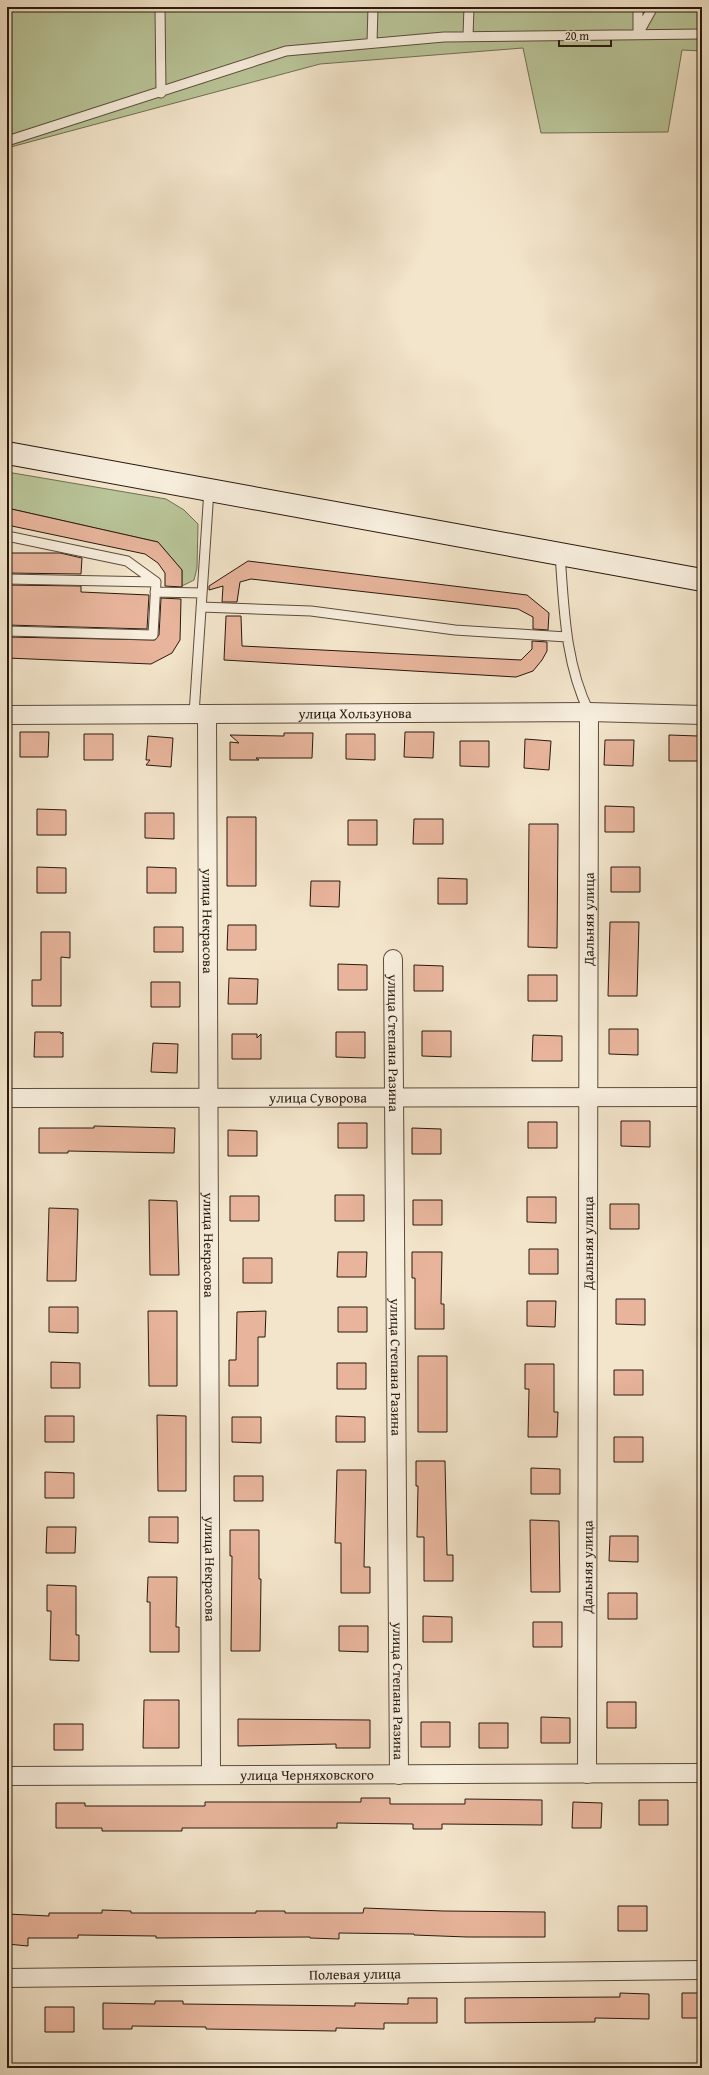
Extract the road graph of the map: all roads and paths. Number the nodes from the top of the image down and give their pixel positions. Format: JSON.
{"nodes":[{"id":1,"x":160,"y":7,"type":"edge"},
{"id":2,"x":373,"y":7,"type":"edge"},
{"id":3,"x":469,"y":7,"type":"edge"},
{"id":4,"x":638,"y":7,"type":"edge"},
{"id":5,"x":653,"y":7,"type":"edge"},
{"id":6,"x":638,"y":34,"type":"junction"},
{"id":7,"x":702,"y":34,"type":"edge"},
{"id":8,"x":468,"y":36,"type":"junction"},
{"id":9,"x":372,"y":43,"type":"junction"},
{"id":10,"x":160,"y":93,"type":"junction"},
{"id":11,"x":7,"y":141,"type":"edge"},
{"id":12,"x":7,"y":453,"type":"edge"},
{"id":13,"x":209,"y":489,"type":"junction"},
{"id":14,"x":7,"y":536,"type":"edge"},
{"id":15,"x":560,"y":553,"type":"junction"},
{"id":16,"x":7,"y":579,"type":"edge"},
{"id":17,"x":702,"y":580,"type":"edge"},
{"id":18,"x":156,"y":582,"type":"junction"},
{"id":19,"x":155,"y":592,"type":"junction"},
{"id":20,"x":202,"y":593,"type":"junction"},
{"id":21,"x":201,"y":607,"type":"junction"},
{"id":22,"x":7,"y":631,"type":"edge"},
{"id":23,"x":567,"y":637,"type":"junction"},
{"id":24,"x":589,"y":712,"type":"junction"},
{"id":25,"x":200,"y":714,"type":"junction"},
{"id":26,"x":7,"y":715,"type":"edge"},
{"id":27,"x":702,"y":715,"type":"edge"},
{"id":28,"x":393,"y":959,"type":"dead end"},
{"id":29,"x":702,"y":1097,"type":"edge"},
{"id":30,"x":7,"y":1098,"type":"edge"},
{"id":31,"x":208,"y":1098,"type":"junction"},
{"id":32,"x":394,"y":1098,"type":"junction"},
{"id":33,"x":589,"y":1098,"type":"junction"},
{"id":34,"x":702,"y":1773,"type":"edge"},
{"id":35,"x":587,"y":1774,"type":"junction"},
{"id":36,"x":211,"y":1775,"type":"junction"},
{"id":37,"x":399,"y":1775,"type":"junction"},
{"id":38,"x":7,"y":1776,"type":"edge"},
{"id":39,"x":702,"y":1970,"type":"edge"},
{"id":40,"x":7,"y":1978,"type":"edge"}],
"edges":[{"from":1,"to":10,"type":"lane"},
{"from":2,"to":9,"type":"lane"},
{"from":3,"to":8,"type":"lane"},
{"from":4,"to":6,"type":"lane"},
{"from":5,"to":6,"type":"lane"},
{"from":6,"to":7,"type":"lane"},
{"from":6,"to":8,"type":"lane"},
{"from":8,"to":9,"type":"lane"},
{"from":9,"to":10,"type":"lane"},
{"from":10,"to":11,"type":"lane"},
{"from":12,"to":13,"type":"main road"},
{"from":13,"to":15,"type":"main road"},
{"from":13,"to":20,"type":"lane"},
{"from":14,"to":18,"type":"lane"},
{"from":15,"to":17,"type":"main road"},
{"from":15,"to":23,"type":"lane"},
{"from":16,"to":18,"type":"lane"},
{"from":18,"to":19,"type":"lane"},
{"from":19,"to":20,"type":"lane"},
{"from":19,"to":22,"type":"lane"},
{"from":20,"to":21,"type":"lane"},
{"from":21,"to":23,"type":"lane"},
{"from":21,"to":25,"type":"lane"},
{"from":23,"to":24,"type":"lane"},
{"from":24,"to":25,"type":"street","name":"улица Хользунова"},
{"from":24,"to":27,"type":"street","name":"улица Хользунова"},
{"from":24,"to":33,"type":"street","name":"Дальняя улица"},
{"from":25,"to":26,"type":"street","name":"улица Хользунова"},
{"from":25,"to":31,"type":"street","name":"улица Некрасова"},
{"from":28,"to":32,"type":"street","name":"улица Степана Разина"},
{"from":29,"to":33,"type":"street","name":"улица Суворова"},
{"from":30,"to":31,"type":"street","name":"улица Суворова"},
{"from":31,"to":32,"type":"street","name":"улица Суворова"},
{"from":31,"to":36,"type":"street","name":"улица Некрасова"},
{"from":32,"to":33,"type":"street","name":"улица Суворова"},
{"from":32,"to":37,"type":"street","name":"улица Степана Разина"},
{"from":33,"to":35,"type":"street","name":"Дальняя улица"},
{"from":34,"to":35,"type":"street","name":"улица Черняховского"},
{"from":35,"to":37,"type":"street","name":"улица Черняховского"},
{"from":36,"to":37,"type":"street","name":"улица Черняховского"},
{"from":36,"to":38,"type":"street","name":"улица Черняховского"},
{"from":39,"to":40,"type":"street","name":"Полевая улица"}]}
